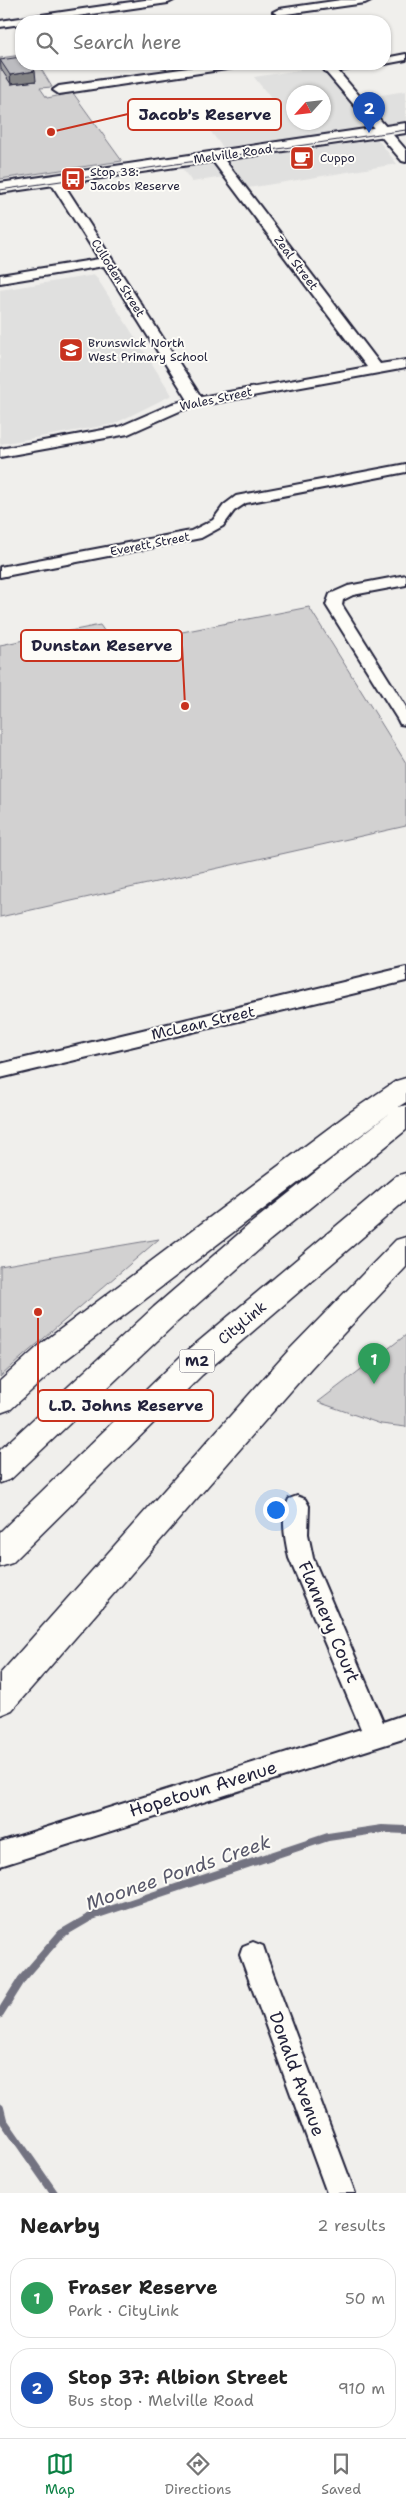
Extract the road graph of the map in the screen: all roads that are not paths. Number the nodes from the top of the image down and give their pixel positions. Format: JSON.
{"nodes":[{"id":1,"x":168,"y":0,"type":"edge"},
{"id":2,"x":269,"y":0,"type":"edge"},
{"id":3,"x":365,"y":0,"type":"edge"},
{"id":4,"x":298,"y":4,"type":"edge"},
{"id":5,"x":279,"y":12,"type":"junction"},
{"id":6,"x":63,"y":15,"type":"edge"},
{"id":7,"x":282,"y":15,"type":"edge"},
{"id":8,"x":15,"y":22,"type":"edge"},
{"id":9,"x":0,"y":24,"type":"edge"},
{"id":10,"x":406,"y":57,"type":"edge"},
{"id":11,"x":391,"y":59,"type":"edge"},
{"id":12,"x":198,"y":70,"type":"edge"},
{"id":13,"x":330,"y":70,"type":"edge"},
{"id":14,"x":59,"y":90,"type":"dead end"},
{"id":15,"x":406,"y":128,"type":"edge"},
{"id":16,"x":383,"y":132,"type":"junction"},
{"id":17,"x":216,"y":157,"type":"junction"},
{"id":18,"x":406,"y":158,"type":"edge"},
{"id":19,"x":56,"y":180,"type":"junction"},
{"id":20,"x":0,"y":188,"type":"edge"},
{"id":21,"x":107,"y":262,"type":"junction"},
{"id":22,"x":0,"y":279,"type":"edge"},
{"id":23,"x":406,"y":364,"type":"edge"},
{"id":24,"x":376,"y":370,"type":"junction"},
{"id":25,"x":197,"y":402,"type":"junction"},
{"id":26,"x":0,"y":453,"type":"edge"},
{"id":27,"x":406,"y":468,"type":"edge"},
{"id":28,"x":0,"y":572,"type":"edge"},
{"id":29,"x":406,"y":580,"type":"edge"},
{"id":30,"x":406,"y":720,"type":"edge"},
{"id":31,"x":406,"y":974,"type":"edge"},
{"id":32,"x":0,"y":1071,"type":"edge"},
{"id":33,"x":406,"y":1088,"type":"edge"},
{"id":34,"x":406,"y":1115,"type":"edge"},
{"id":35,"x":406,"y":1184,"type":"edge"},
{"id":36,"x":406,"y":1248,"type":"edge"},
{"id":37,"x":0,"y":1400,"type":"edge"},
{"id":38,"x":0,"y":1470,"type":"edge"},
{"id":39,"x":297,"y":1506,"type":"dead end"},
{"id":40,"x":0,"y":1553,"type":"edge"},
{"id":41,"x":0,"y":1699,"type":"edge"},
{"id":42,"x":406,"y":1726,"type":"edge"},
{"id":43,"x":376,"y":1735,"type":"junction"},
{"id":44,"x":0,"y":1854,"type":"edge"},
{"id":45,"x":253,"y":1954,"type":"dead end"},
{"id":46,"x":340,"y":2193,"type":"edge"}],
"edges":[{"from":1,"to":6,"type":"street"},
{"from":2,"to":5,"type":"street"},
{"from":3,"to":4,"type":"street"},
{"from":4,"to":5,"type":"street"},
{"from":5,"to":7,"type":"street"},
{"from":8,"to":9,"type":"street"},
{"from":10,"to":11,"type":"street"},
{"from":12,"to":14,"type":"street"},
{"from":13,"to":16,"type":"street"},
{"from":15,"to":16,"type":"main road","name":"Melville Road"},
{"from":16,"to":17,"type":"main road","name":"Melville Road"},
{"from":16,"to":18,"type":"street"},
{"from":17,"to":19,"type":"main road","name":"Melville Road"},
{"from":17,"to":24,"type":"street","name":"Zeal Street"},
{"from":19,"to":20,"type":"main road","name":"Melville Road"},
{"from":19,"to":21,"type":"street","name":"Culloden Street"},
{"from":21,"to":22,"type":"street"},
{"from":21,"to":25,"type":"street","name":"Culloden Street"},
{"from":23,"to":24,"type":"street","name":"Wales Street"},
{"from":24,"to":25,"type":"street","name":"Wales Street"},
{"from":25,"to":26,"type":"street","name":"Wales Street"},
{"from":27,"to":28,"type":"street","name":"Everett Street"},
{"from":29,"to":30,"type":"street"},
{"from":31,"to":32,"type":"street","name":"McLean Street"},
{"from":33,"to":37,"type":"highway"},
{"from":34,"to":38,"type":"highway"},
{"from":35,"to":40,"type":"highway","name":"CityLink","number":"M2"},
{"from":36,"to":41,"type":"highway"},
{"from":39,"to":43,"type":"street","name":"Flannery Court"},
{"from":42,"to":43,"type":"street","name":"Hopetoun Avenue"},
{"from":43,"to":44,"type":"street","name":"Hopetoun Avenue"},
{"from":45,"to":46,"type":"street","name":"Donald Avenue"}]}
